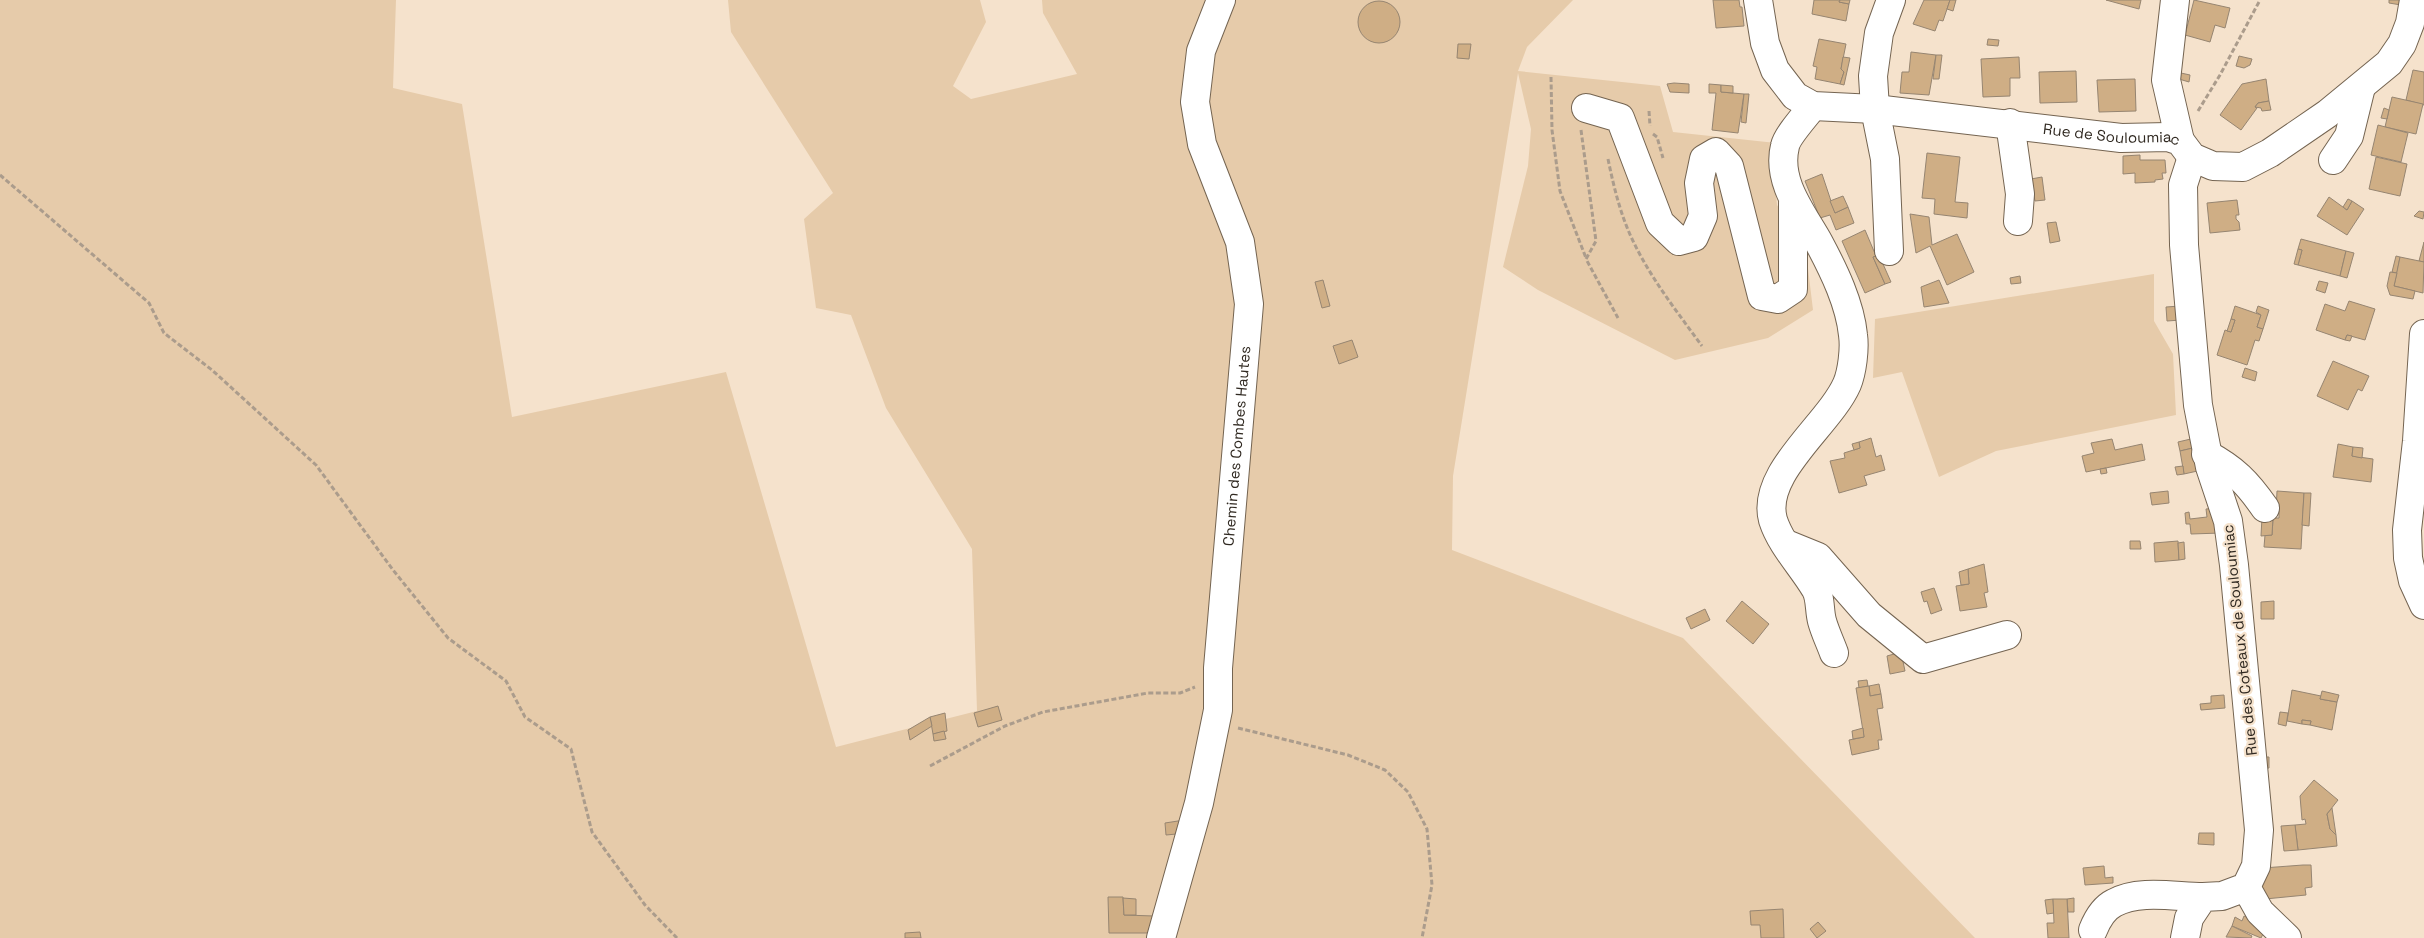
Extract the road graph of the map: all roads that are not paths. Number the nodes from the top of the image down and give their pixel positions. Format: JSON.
{"nodes":[{"id":1,"x":1221,"y":0,"type":"edge"},
{"id":2,"x":1758,"y":0,"type":"edge"},
{"id":3,"x":1891,"y":0,"type":"edge"},
{"id":4,"x":2175,"y":0,"type":"edge"},
{"id":5,"x":2414,"y":0,"type":"edge"},
{"id":6,"x":2361,"y":87,"type":"junction"},
{"id":7,"x":1813,"y":106,"type":"junction"},
{"id":8,"x":1586,"y":108,"type":"road end"},
{"id":9,"x":1875,"y":109,"type":"junction"},
{"id":10,"x":2010,"y":124,"type":"junction"},
{"id":11,"x":2186,"y":149,"type":"junction"},
{"id":12,"x":2333,"y":160,"type":"dead end"},
{"id":13,"x":1793,"y":202,"type":"junction"},
{"id":14,"x":2018,"y":221,"type":"dead end"},
{"id":15,"x":1889,"y":251,"type":"dead end"},
{"id":16,"x":2424,"y":334,"type":"edge"},
{"id":17,"x":2206,"y":454,"type":"junction"},
{"id":18,"x":2265,"y":508,"type":"dead end"},
{"id":19,"x":1786,"y":544,"type":"junction"},
{"id":20,"x":2424,"y":605,"type":"edge"},
{"id":21,"x":2007,"y":635,"type":"dead end"},
{"id":22,"x":1834,"y":653,"type":"dead end"},
{"id":23,"x":2246,"y":887,"type":"junction"},
{"id":24,"x":2203,"y":897,"type":"junction"},
{"id":25,"x":2092,"y":930,"type":"dead end"},
{"id":26,"x":1162,"y":938,"type":"edge"},
{"id":27,"x":2185,"y":938,"type":"edge"},
{"id":28,"x":2287,"y":938,"type":"edge"}],
"edges":[{"from":1,"to":26,"type":"street","name":"Chemin des Combes Hautes"},
{"from":2,"to":7,"type":"street"},
{"from":3,"to":9,"type":"street"},
{"from":4,"to":11,"type":"street"},
{"from":5,"to":6,"type":"street","name":"Rue de Souloumiac"},
{"from":6,"to":11,"type":"street","name":"Rue de Souloumiac"},
{"from":6,"to":12,"type":"street"},
{"from":7,"to":9,"type":"street","name":"Rue de Souloumiac"},
{"from":7,"to":13,"type":"street"},
{"from":8,"to":13,"type":"street"},
{"from":9,"to":10,"type":"street","name":"Rue de Souloumiac"},
{"from":9,"to":15,"type":"street"},
{"from":10,"to":11,"type":"street","name":"Rue de Souloumiac"},
{"from":10,"to":14,"type":"street"},
{"from":11,"to":17,"type":"street","name":"Rue des Coteaux de Souloumiac"},
{"from":13,"to":19,"type":"street"},
{"from":16,"to":20,"type":"street"},
{"from":17,"to":18,"type":"street"},
{"from":17,"to":23,"type":"street","name":"Rue des Coteaux de Souloumiac"},
{"from":19,"to":21,"type":"street"},
{"from":19,"to":22,"type":"street"},
{"from":23,"to":24,"type":"street"},
{"from":23,"to":28,"type":"street"},
{"from":24,"to":25,"type":"street"},
{"from":24,"to":27,"type":"street"}]}
